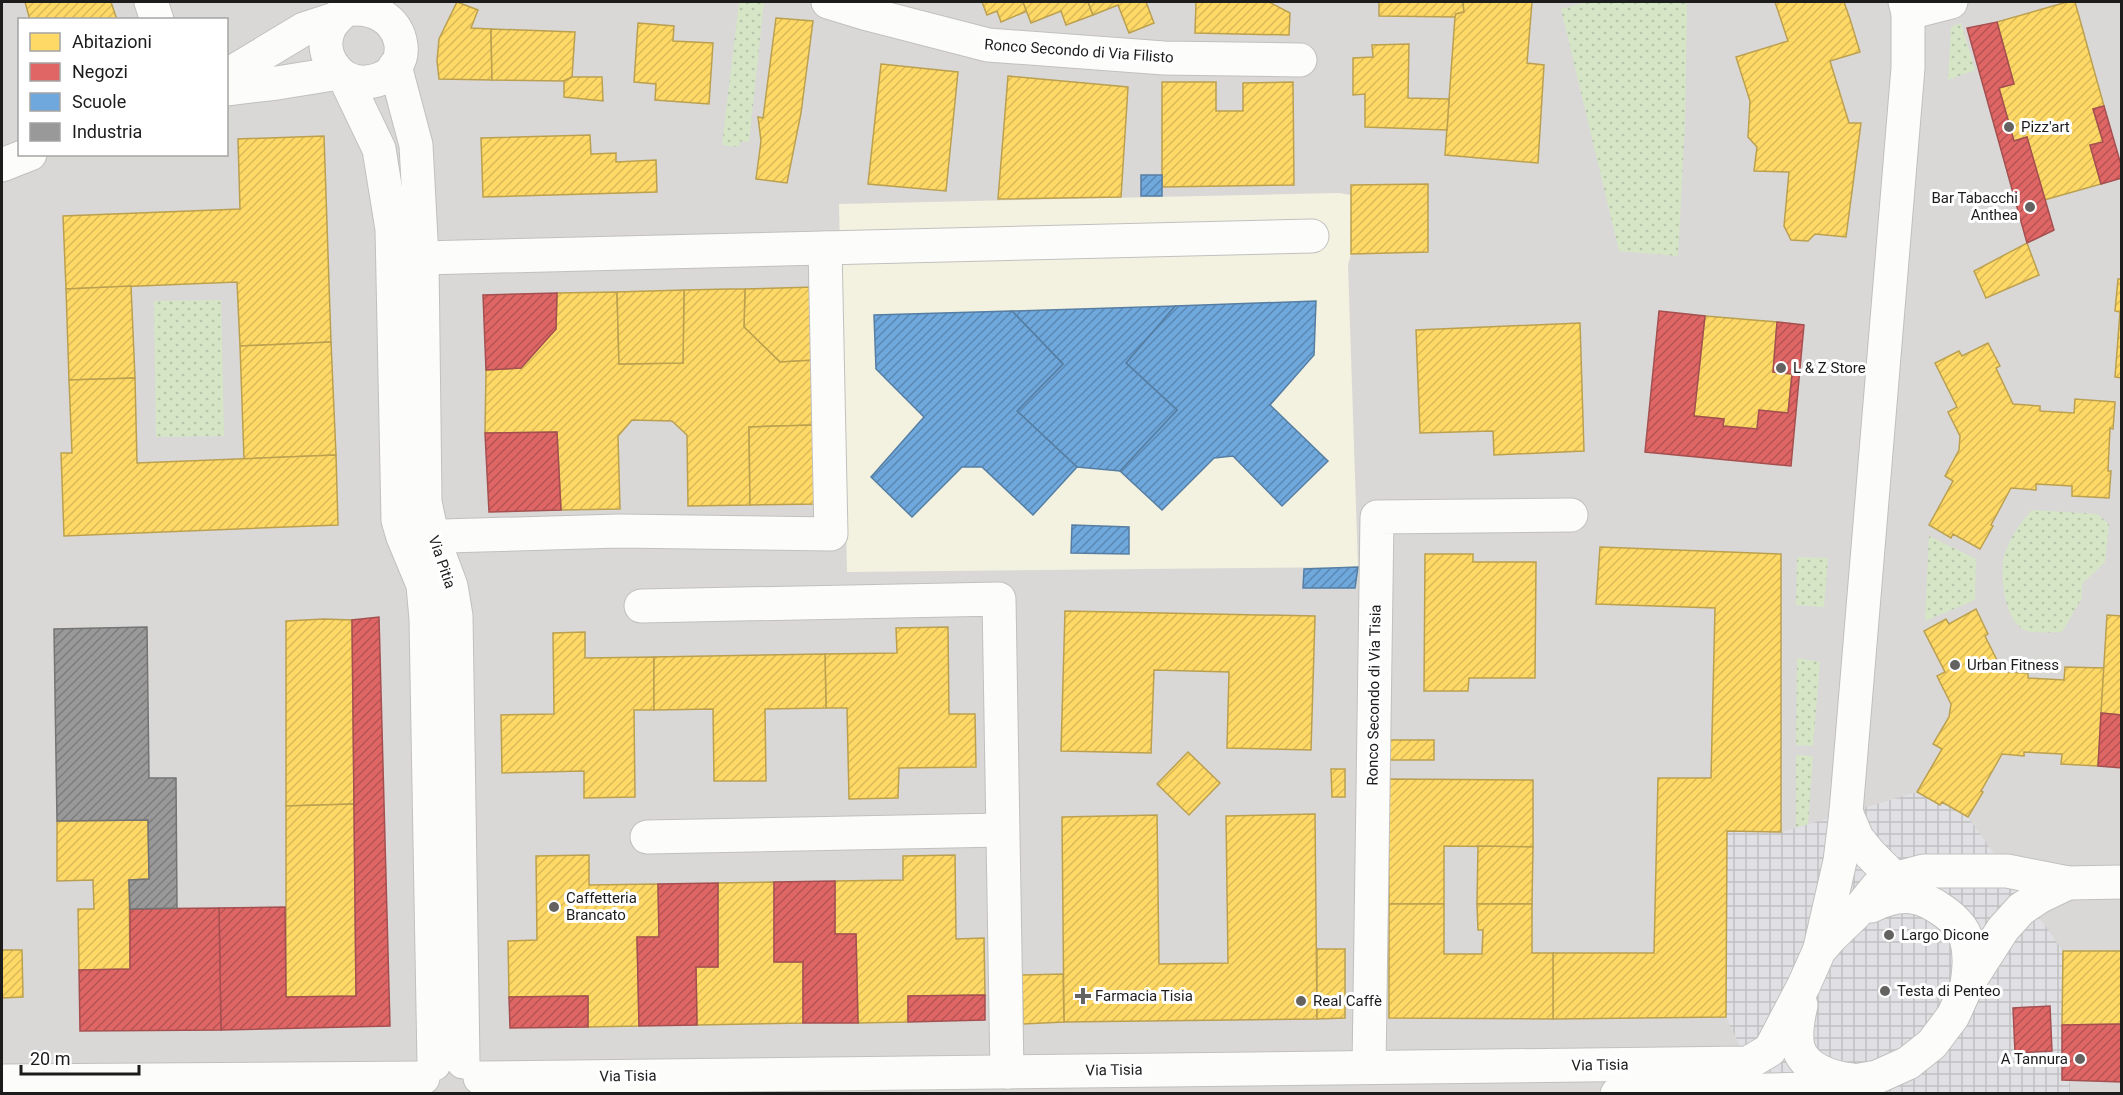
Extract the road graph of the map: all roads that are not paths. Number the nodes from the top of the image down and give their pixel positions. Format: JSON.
{"nodes":[{"id":1,"x":152,"y":2,"type":"edge"},
{"id":2,"x":828,"y":2,"type":"edge"},
{"id":3,"x":1952,"y":2,"type":"edge"},
{"id":4,"x":1906,"y":7,"type":"edge"},
{"id":5,"x":393,"y":9,"type":"edge"},
{"id":6,"x":345,"y":10,"type":"edge"},
{"id":7,"x":156,"y":18,"type":"edge"},
{"id":8,"x":1300,"y":60,"type":"dead end"},
{"id":9,"x":395,"y":66,"type":"junction"},
{"id":10,"x":228,"y":75,"type":"edge"},
{"id":11,"x":342,"y":75,"type":"junction"},
{"id":12,"x":228,"y":89,"type":"edge"},
{"id":13,"x":25,"y":156,"type":"edge"},
{"id":14,"x":2,"y":165,"type":"edge"},
{"id":15,"x":1312,"y":236,"type":"dead end"},
{"id":16,"x":825,"y":248,"type":"junction"},
{"id":17,"x":422,"y":258,"type":"junction"},
{"id":18,"x":1571,"y":515,"type":"dead end"},
{"id":19,"x":417,"y":536,"type":"junction"},
{"id":20,"x":641,"y":606,"type":"dead end"},
{"id":21,"x":1846,"y":812,"type":"junction"},
{"id":22,"x":1002,"y":830,"type":"junction"},
{"id":23,"x":647,"y":837,"type":"dead end"},
{"id":24,"x":2121,"y":882,"type":"edge"},
{"id":25,"x":2068,"y":883,"type":"junction"},
{"id":26,"x":1903,"y":888,"type":"junction"},
{"id":27,"x":1819,"y":951,"type":"junction"},
{"id":28,"x":1967,"y":985,"type":"junction"},
{"id":29,"x":1804,"y":986,"type":"junction"},
{"id":30,"x":1798,"y":1049,"type":"junction"},
{"id":31,"x":1369,"y":1067,"type":"junction"},
{"id":32,"x":1006,"y":1072,"type":"junction"},
{"id":33,"x":1755,"y":1077,"type":"junction"},
{"id":34,"x":451,"y":1078,"type":"edge"},
{"id":35,"x":1852,"y":1080,"type":"junction"},
{"id":36,"x":2,"y":1081,"type":"edge"},
{"id":37,"x":1809,"y":1091,"type":"edge"},
{"id":38,"x":1617,"y":1094,"type":"edge"}],
"edges":[{"from":1,"to":7,"type":"street"},
{"from":2,"to":8,"type":"street","name":"Ronco Secondo di Via Filisto"},
{"from":3,"to":4,"type":"street"},
{"from":4,"to":21,"type":"street"},
{"from":5,"to":6,"type":"street"},
{"from":5,"to":9,"type":"street"},
{"from":6,"to":10,"type":"street"},
{"from":6,"to":11,"type":"street"},
{"from":9,"to":11,"type":"street"},
{"from":9,"to":17,"type":"street","name":"Via Pitia"},
{"from":11,"to":12,"type":"street"},
{"from":11,"to":19,"type":"street","name":"Via Pitia"},
{"from":13,"to":14,"type":"street"},
{"from":15,"to":16,"type":"street"},
{"from":16,"to":17,"type":"street"},
{"from":16,"to":19,"type":"street"},
{"from":17,"to":19,"type":"street","name":"Via Pitia"},
{"from":18,"to":31,"type":"street","name":"Ronco Secondo di Via Tisia"},
{"from":19,"to":34,"type":"street","name":"Via Pitia"},
{"from":20,"to":22,"type":"street"},
{"from":21,"to":26,"type":"street"},
{"from":21,"to":27,"type":"street"},
{"from":22,"to":23,"type":"street"},
{"from":22,"to":32,"type":"street"},
{"from":24,"to":25,"type":"street"},
{"from":25,"to":26,"type":"street"},
{"from":25,"to":28,"type":"street"},
{"from":26,"to":27,"type":"street"},
{"from":26,"to":28,"type":"street"},
{"from":27,"to":29,"type":"street"},
{"from":28,"to":35,"type":"street"},
{"from":29,"to":30,"type":"street"},
{"from":29,"to":33,"type":"street"},
{"from":30,"to":35,"type":"street"},
{"from":30,"to":37,"type":"street"},
{"from":31,"to":32,"type":"street","name":"Via Tisia"},
{"from":31,"to":33,"type":"street","name":"Via Tisia"},
{"from":32,"to":34,"type":"street","name":"Via Tisia"},
{"from":33,"to":37,"type":"street"},
{"from":33,"to":38,"type":"street","name":"Via Tisia"},
{"from":34,"to":36,"type":"street","name":"Via Tisia"},
{"from":35,"to":37,"type":"street"}]}
